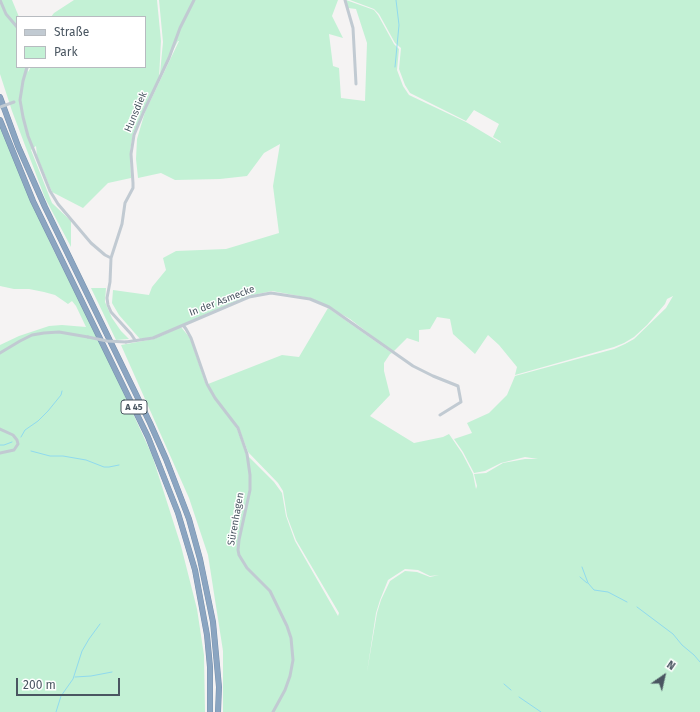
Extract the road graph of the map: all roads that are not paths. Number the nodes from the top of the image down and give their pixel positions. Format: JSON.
{"nodes":[{"id":1,"x":0,"y":0,"type":"edge"},
{"id":2,"x":194,"y":0,"type":"edge"},
{"id":3,"x":345,"y":0,"type":"edge"},
{"id":4,"x":16,"y":26,"type":"edge"},
{"id":5,"x":26,"y":68,"type":"edge"},
{"id":6,"x":356,"y":84,"type":"dead end"},
{"id":7,"x":0,"y":97,"type":"edge"},
{"id":8,"x":20,"y":100,"type":"junction"},
{"id":9,"x":0,"y":107,"type":"edge"},
{"id":10,"x":0,"y":120,"type":"edge"},
{"id":11,"x":111,"y":258,"type":"junction"},
{"id":12,"x":182,"y":325,"type":"junction"},
{"id":13,"x":135,"y":340,"type":"junction"},
{"id":14,"x":0,"y":353,"type":"edge"},
{"id":15,"x":440,"y":415,"type":"dead end"},
{"id":16,"x":0,"y":430,"type":"edge"},
{"id":17,"x":0,"y":453,"type":"edge"},
{"id":18,"x":210,"y":712,"type":"edge"},
{"id":19,"x":218,"y":712,"type":"edge"},
{"id":20,"x":273,"y":712,"type":"edge"}],
"edges":[{"from":1,"to":4,"type":"street"},
{"from":2,"to":11,"type":"street","name":"Hunsdiek"},
{"from":3,"to":6,"type":"street"},
{"from":5,"to":8,"type":"street"},
{"from":7,"to":19,"type":"highway","number":"A 45"},
{"from":8,"to":9,"type":"street","bridge":true},
{"from":8,"to":11,"type":"street"},
{"from":10,"to":18,"type":"highway","number":"A 45"},
{"from":11,"to":13,"type":"street","name":"Hunsdiek"},
{"from":12,"to":13,"type":"street","name":"In der Asmecke"},
{"from":12,"to":15,"type":"street","name":"In der Asmecke"},
{"from":12,"to":20,"type":"street","name":"Sürenhagen"},
{"from":13,"to":14,"type":"street","name":"In der Asmecke","bridge":true},
{"from":16,"to":17,"type":"street"}]}
